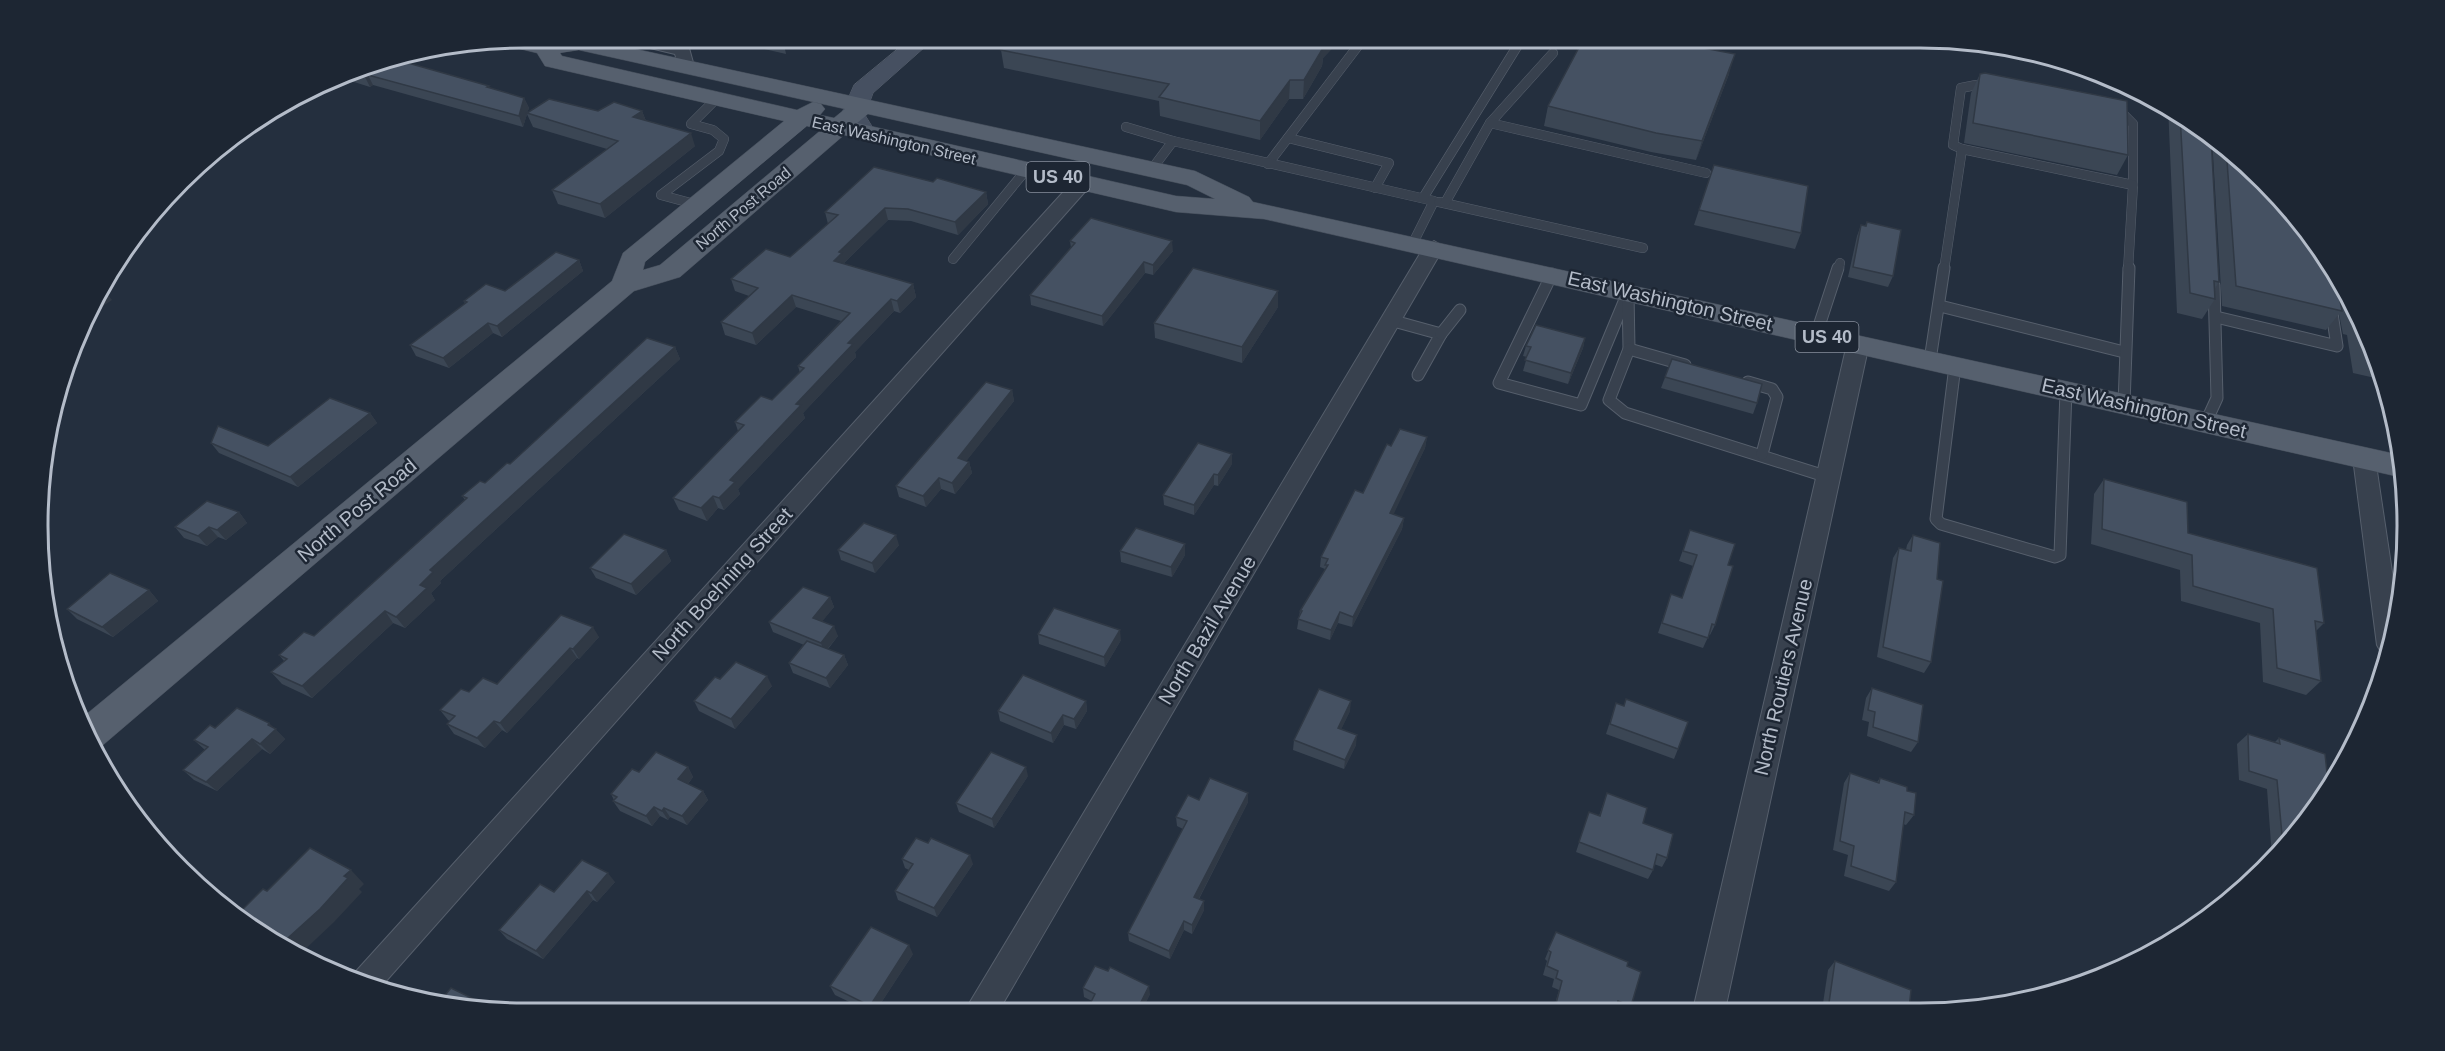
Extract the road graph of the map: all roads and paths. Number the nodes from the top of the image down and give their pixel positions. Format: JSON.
{"nodes":[{"id":1,"x":546,"y":48,"type":"edge"},
{"id":2,"x":602,"y":48,"type":"edge"},
{"id":3,"x":671,"y":48,"type":"edge"},
{"id":4,"x":888,"y":48,"type":"edge"},
{"id":5,"x":912,"y":48,"type":"edge"},
{"id":6,"x":932,"y":48,"type":"edge"},
{"id":7,"x":1357,"y":48,"type":"edge"},
{"id":8,"x":1516,"y":48,"type":"edge"},
{"id":9,"x":1553,"y":53,"type":"dead end"},
{"id":10,"x":686,"y":66,"type":"junction"},
{"id":11,"x":1998,"y":90,"type":"edge"},
{"id":12,"x":716,"y":99,"type":"junction"},
{"id":13,"x":815,"y":108,"type":"junction"},
{"id":14,"x":2101,"y":111,"type":"edge"},
{"id":15,"x":855,"y":117,"type":"junction"},
{"id":16,"x":1490,"y":123,"type":"junction"},
{"id":17,"x":1126,"y":127,"type":"dead end"},
{"id":18,"x":1288,"y":138,"type":"junction"},
{"id":19,"x":1173,"y":141,"type":"junction"},
{"id":20,"x":1962,"y":149,"type":"junction"},
{"id":21,"x":1268,"y":164,"type":"junction"},
{"id":22,"x":1152,"y":169,"type":"junction"},
{"id":23,"x":1026,"y":170,"type":"junction"},
{"id":24,"x":1706,"y":173,"type":"dead end"},
{"id":25,"x":1083,"y":183,"type":"junction"},
{"id":26,"x":2133,"y":185,"type":"junction"},
{"id":27,"x":1375,"y":188,"type":"junction"},
{"id":28,"x":1423,"y":198,"type":"junction"},
{"id":29,"x":1440,"y":202,"type":"junction"},
{"id":30,"x":698,"y":205,"type":"junction"},
{"id":31,"x":1253,"y":208,"type":"junction"},
{"id":32,"x":1423,"y":245,"type":"junction"},
{"id":33,"x":1643,"y":248,"type":"dead end"},
{"id":34,"x":953,"y":259,"type":"dead end"},
{"id":35,"x":1840,"y":262,"type":"dead end"},
{"id":36,"x":2213,"y":271,"type":"edge"},
{"id":37,"x":1552,"y":274,"type":"junction"},
{"id":38,"x":624,"y":285,"type":"junction"},
{"id":39,"x":1628,"y":292,"type":"junction"},
{"id":40,"x":2330,"y":300,"type":"edge"},
{"id":41,"x":1940,"y":306,"type":"junction"},
{"id":42,"x":1460,"y":310,"type":"dead end"},
{"id":43,"x":2216,"y":317,"type":"junction"},
{"id":44,"x":1390,"y":320,"type":"junction"},
{"id":45,"x":1441,"y":334,"type":"junction"},
{"id":46,"x":1816,"y":335,"type":"junction"},
{"id":47,"x":1858,"y":344,"type":"junction"},
{"id":48,"x":1629,"y":349,"type":"junction"},
{"id":49,"x":2124,"y":352,"type":"junction"},
{"id":50,"x":1943,"y":363,"type":"junction"},
{"id":51,"x":1695,"y":368,"type":"edge"},
{"id":52,"x":1418,"y":375,"type":"dead end"},
{"id":53,"x":1739,"y":380,"type":"edge"},
{"id":54,"x":2066,"y":391,"type":"junction"},
{"id":55,"x":2124,"y":404,"type":"junction"},
{"id":56,"x":2206,"y":422,"type":"junction"},
{"id":57,"x":1762,"y":454,"type":"junction"},
{"id":58,"x":2364,"y":458,"type":"junction"},
{"id":59,"x":2393,"y":465,"type":"edge"},
{"id":60,"x":1828,"y":477,"type":"junction"},
{"id":61,"x":2387,"y":623,"type":"edge"},
{"id":62,"x":94,"y":731,"type":"edge"},
{"id":63,"x":369,"y":977,"type":"edge"},
{"id":64,"x":985,"y":1003,"type":"edge"},
{"id":65,"x":1711,"y":1003,"type":"edge"}],
"edges":[{"from":1,"to":12,"type":"main road","name":"East Washington Street","number":"US 40"},
{"from":2,"to":10,"type":"main road","name":"East Washington Street","number":"US 40"},
{"from":3,"to":10,"type":"street"},
{"from":4,"to":13,"type":"main road"},
{"from":5,"to":15,"type":"main road"},
{"from":6,"to":15,"type":"main road"},
{"from":7,"to":18,"type":"lane"},
{"from":8,"to":28,"type":"lane"},
{"from":9,"to":16,"type":"lane"},
{"from":10,"to":13,"type":"main road","name":"East Washington Street","number":"US 40"},
{"from":11,"to":20,"type":"lane"},
{"from":12,"to":13,"type":"main road","name":"East Washington Street","number":"US 40"},
{"from":12,"to":30,"type":"lane"},
{"from":13,"to":15,"type":"main road","name":"East Washington Street","number":"US 40"},
{"from":13,"to":15,"type":"main road","name":"East Washington Street","number":"US 40"},
{"from":13,"to":30,"type":"main road","name":"North Post Road"},
{"from":14,"to":26,"type":"lane"},
{"from":15,"to":22,"type":"main road","name":"East Washington Street","number":"US 40"},
{"from":15,"to":23,"type":"main road","name":"East Washington Street","number":"US 40"},
{"from":15,"to":38,"type":"main road","name":"North Post Road"},
{"from":16,"to":24,"type":"lane"},
{"from":16,"to":29,"type":"lane"},
{"from":17,"to":19,"type":"lane"},
{"from":18,"to":21,"type":"lane"},
{"from":18,"to":27,"type":"lane"},
{"from":19,"to":21,"type":"lane"},
{"from":19,"to":22,"type":"lane"},
{"from":20,"to":26,"type":"lane"},
{"from":20,"to":41,"type":"lane"},
{"from":21,"to":27,"type":"lane"},
{"from":22,"to":31,"type":"main road","name":"East Washington Street","number":"US 40"},
{"from":23,"to":25,"type":"main road","name":"East Washington Street","number":"US 40"},
{"from":23,"to":34,"type":"lane"},
{"from":25,"to":31,"type":"main road","name":"East Washington Street","number":"US 40"},
{"from":25,"to":63,"type":"street","name":"North Boehning Street"},
{"from":26,"to":49,"type":"lane"},
{"from":27,"to":28,"type":"lane"},
{"from":28,"to":29,"type":"lane"},
{"from":29,"to":32,"type":"lane"},
{"from":29,"to":33,"type":"lane"},
{"from":30,"to":38,"type":"main road","name":"North Post Road"},
{"from":31,"to":32,"type":"main road","name":"East Washington Street","number":"US 40"},
{"from":32,"to":37,"type":"main road","name":"East Washington Street","number":"US 40"},
{"from":32,"to":44,"type":"street","name":"North Bazil Avenue"},
{"from":35,"to":46,"type":"lane"},
{"from":36,"to":43,"type":"lane"},
{"from":37,"to":39,"type":"main road","name":"East Washington Street","number":"US 40"},
{"from":37,"to":39,"type":"lane"},
{"from":38,"to":62,"type":"main road","name":"North Post Road"},
{"from":39,"to":46,"type":"main road","name":"East Washington Street","number":"US 40"},
{"from":39,"to":48,"type":"lane"},
{"from":40,"to":43,"type":"lane"},
{"from":41,"to":49,"type":"lane"},
{"from":41,"to":50,"type":"lane"},
{"from":42,"to":45,"type":"lane"},
{"from":43,"to":56,"type":"lane"},
{"from":44,"to":45,"type":"lane"},
{"from":44,"to":64,"type":"street","name":"North Bazil Avenue"},
{"from":45,"to":52,"type":"lane"},
{"from":46,"to":47,"type":"main road","name":"East Washington Street","number":"US 40"},
{"from":47,"to":50,"type":"main road","name":"East Washington Street","number":"US 40"},
{"from":47,"to":60,"type":"street","name":"North Routiers Avenue"},
{"from":48,"to":51,"type":"lane"},
{"from":48,"to":57,"type":"lane"},
{"from":49,"to":55,"type":"lane"},
{"from":50,"to":54,"type":"main road","name":"East Washington Street","number":"US 40"},
{"from":50,"to":54,"type":"lane"},
{"from":53,"to":57,"type":"lane"},
{"from":54,"to":55,"type":"main road","name":"East Washington Street","number":"US 40"},
{"from":55,"to":56,"type":"main road","name":"East Washington Street","number":"US 40"},
{"from":56,"to":58,"type":"main road","name":"East Washington Street","number":"US 40"},
{"from":57,"to":60,"type":"lane"},
{"from":58,"to":59,"type":"main road","name":"East Washington Street","number":"US 40"},
{"from":58,"to":61,"type":"street"},
{"from":60,"to":65,"type":"street","name":"North Routiers Avenue"}]}
